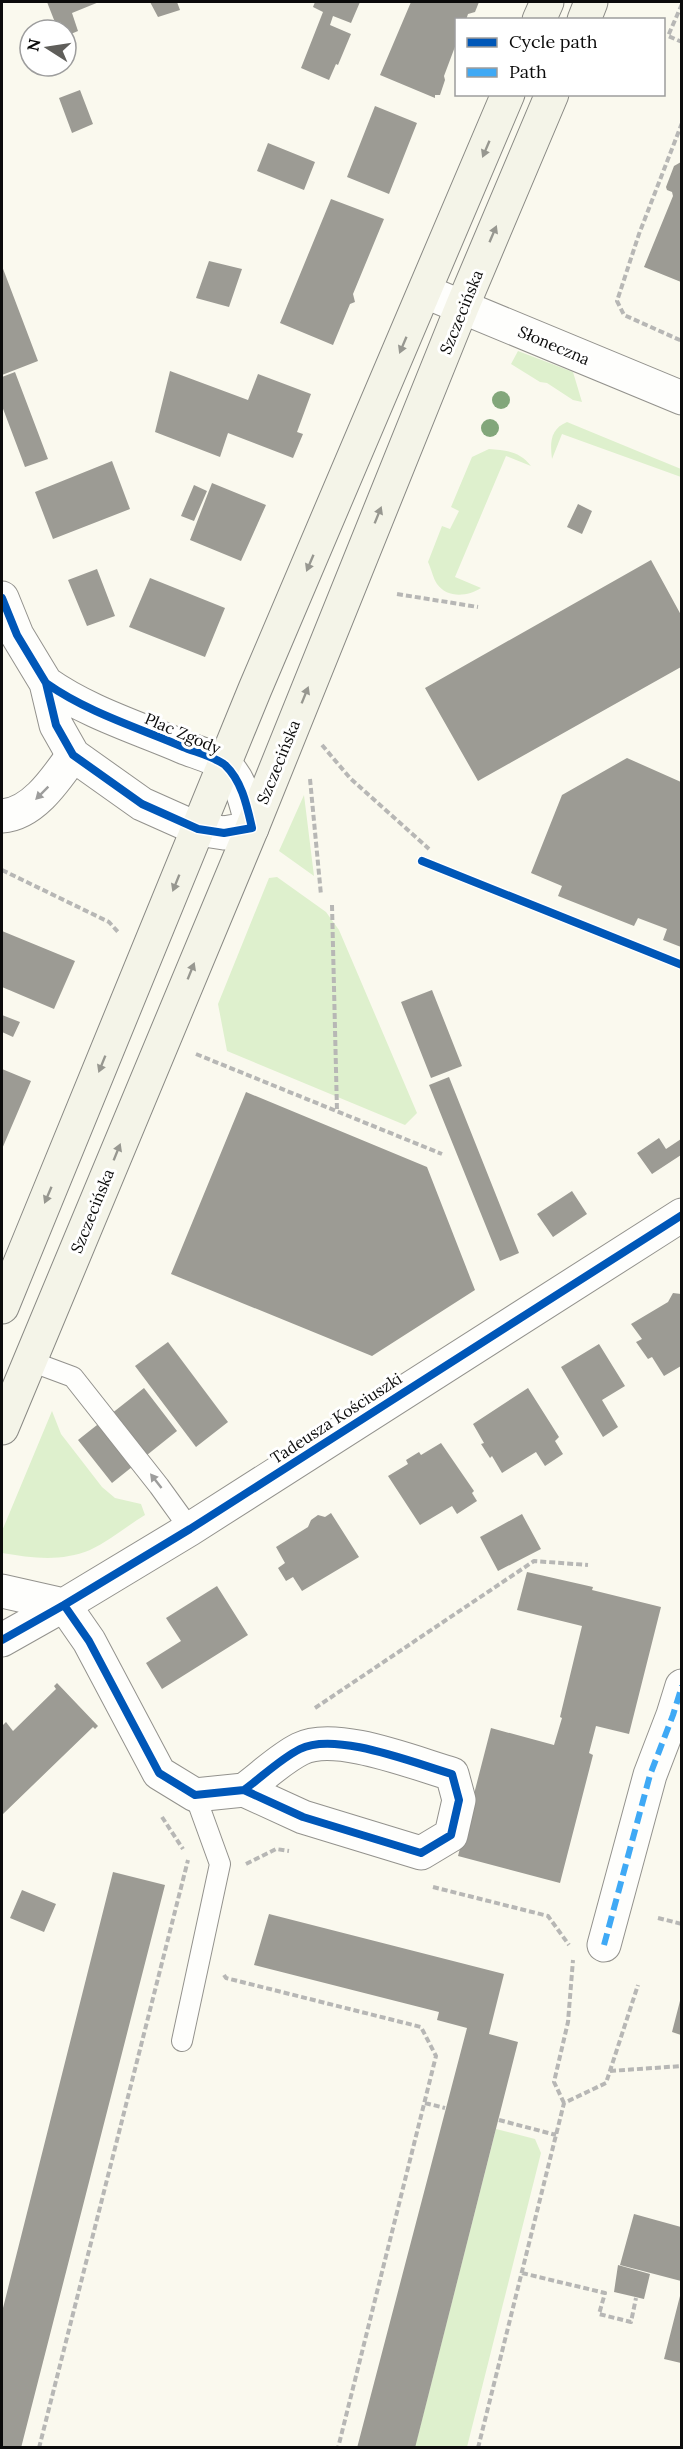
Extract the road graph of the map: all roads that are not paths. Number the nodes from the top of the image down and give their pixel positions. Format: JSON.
{"nodes":[{"id":1,"x":547,"y":2,"type":"edge"},
{"id":2,"x":591,"y":2,"type":"edge"},
{"id":3,"x":540,"y":18,"type":"edge"},
{"id":4,"x":585,"y":18,"type":"edge"},
{"id":5,"x":507,"y":96,"type":"edge"},
{"id":6,"x":551,"y":96,"type":"edge"},
{"id":7,"x":426,"y":292,"type":"junction"},
{"id":8,"x":462,"y":307,"type":"junction"},
{"id":9,"x":681,"y":398,"type":"edge"},
{"id":10,"x":2,"y":598,"type":"edge"},
{"id":11,"x":46,"y":682,"type":"junction"},
{"id":12,"x":73,"y":755,"type":"junction"},
{"id":13,"x":224,"y":765,"type":"junction"},
{"id":14,"x":2,"y":816,"type":"edge"},
{"id":15,"x":252,"y":828,"type":"junction"},
{"id":16,"x":198,"y":829,"type":"junction"},
{"id":17,"x":681,"y":1215,"type":"edge"},
{"id":18,"x":2,"y":1307,"type":"edge"},
{"id":19,"x":30,"y":1361,"type":"junction"},
{"id":20,"x":2,"y":1428,"type":"edge"},
{"id":21,"x":190,"y":1529,"type":"junction"},
{"id":22,"x":2,"y":1591,"type":"edge"},
{"id":23,"x":64,"y":1605,"type":"junction"},
{"id":24,"x":2,"y":1640,"type":"edge"},
{"id":25,"x":681,"y":1686,"type":"edge"},
{"id":26,"x":244,"y":1790,"type":"junction"},
{"id":27,"x":195,"y":1795,"type":"junction"},
{"id":28,"x":604,"y":1945,"type":"dead end"},
{"id":29,"x":182,"y":2041,"type":"dead end"}],
"edges":[{"from":1,"to":3,"type":"main road"},
{"from":2,"to":4,"type":"main road"},
{"from":5,"to":7,"type":"main road","one_way":true},
{"from":8,"to":6,"type":"main road","name":"Szczecińska","one_way":true},
{"from":7,"to":8,"type":"street","name":"Słoneczna"},
{"from":7,"to":13,"type":"main road","one_way":true},
{"from":8,"to":9,"type":"street","name":"Słoneczna"},
{"from":15,"to":8,"type":"main road","name":"Szczecińska","one_way":true},
{"from":10,"to":11,"type":"street"},
{"from":11,"to":12,"type":"street"},
{"from":11,"to":13,"type":"street","name":"Plac Zgody"},
{"from":12,"to":14,"type":"street","one_way":true},
{"from":12,"to":16,"type":"street"},
{"from":13,"to":15,"type":"street","name":"Plac Zgody"},
{"from":13,"to":16,"type":"main road"},
{"from":15,"to":16,"type":"street"},
{"from":19,"to":15,"type":"main road","name":"Szczecińska","one_way":true},
{"from":16,"to":18,"type":"main road","one_way":true},
{"from":17,"to":21,"type":"street","name":"Tadeusza Kościuszki"},
{"from":19,"to":20,"type":"main road","name":"Szczecińska"},
{"from":21,"to":19,"type":"lane","one_way":true},
{"from":21,"to":23,"type":"street","name":"Tadeusza Kościuszki"},
{"from":22,"to":23,"type":"street"},
{"from":23,"to":24,"type":"street","name":"Tadeusza Kościuszki"},
{"from":23,"to":27,"type":"street"},
{"from":25,"to":28,"type":"street"},
{"from":26,"to":26,"type":"street"},
{"from":26,"to":27,"type":"street"},
{"from":27,"to":29,"type":"lane"}]}
